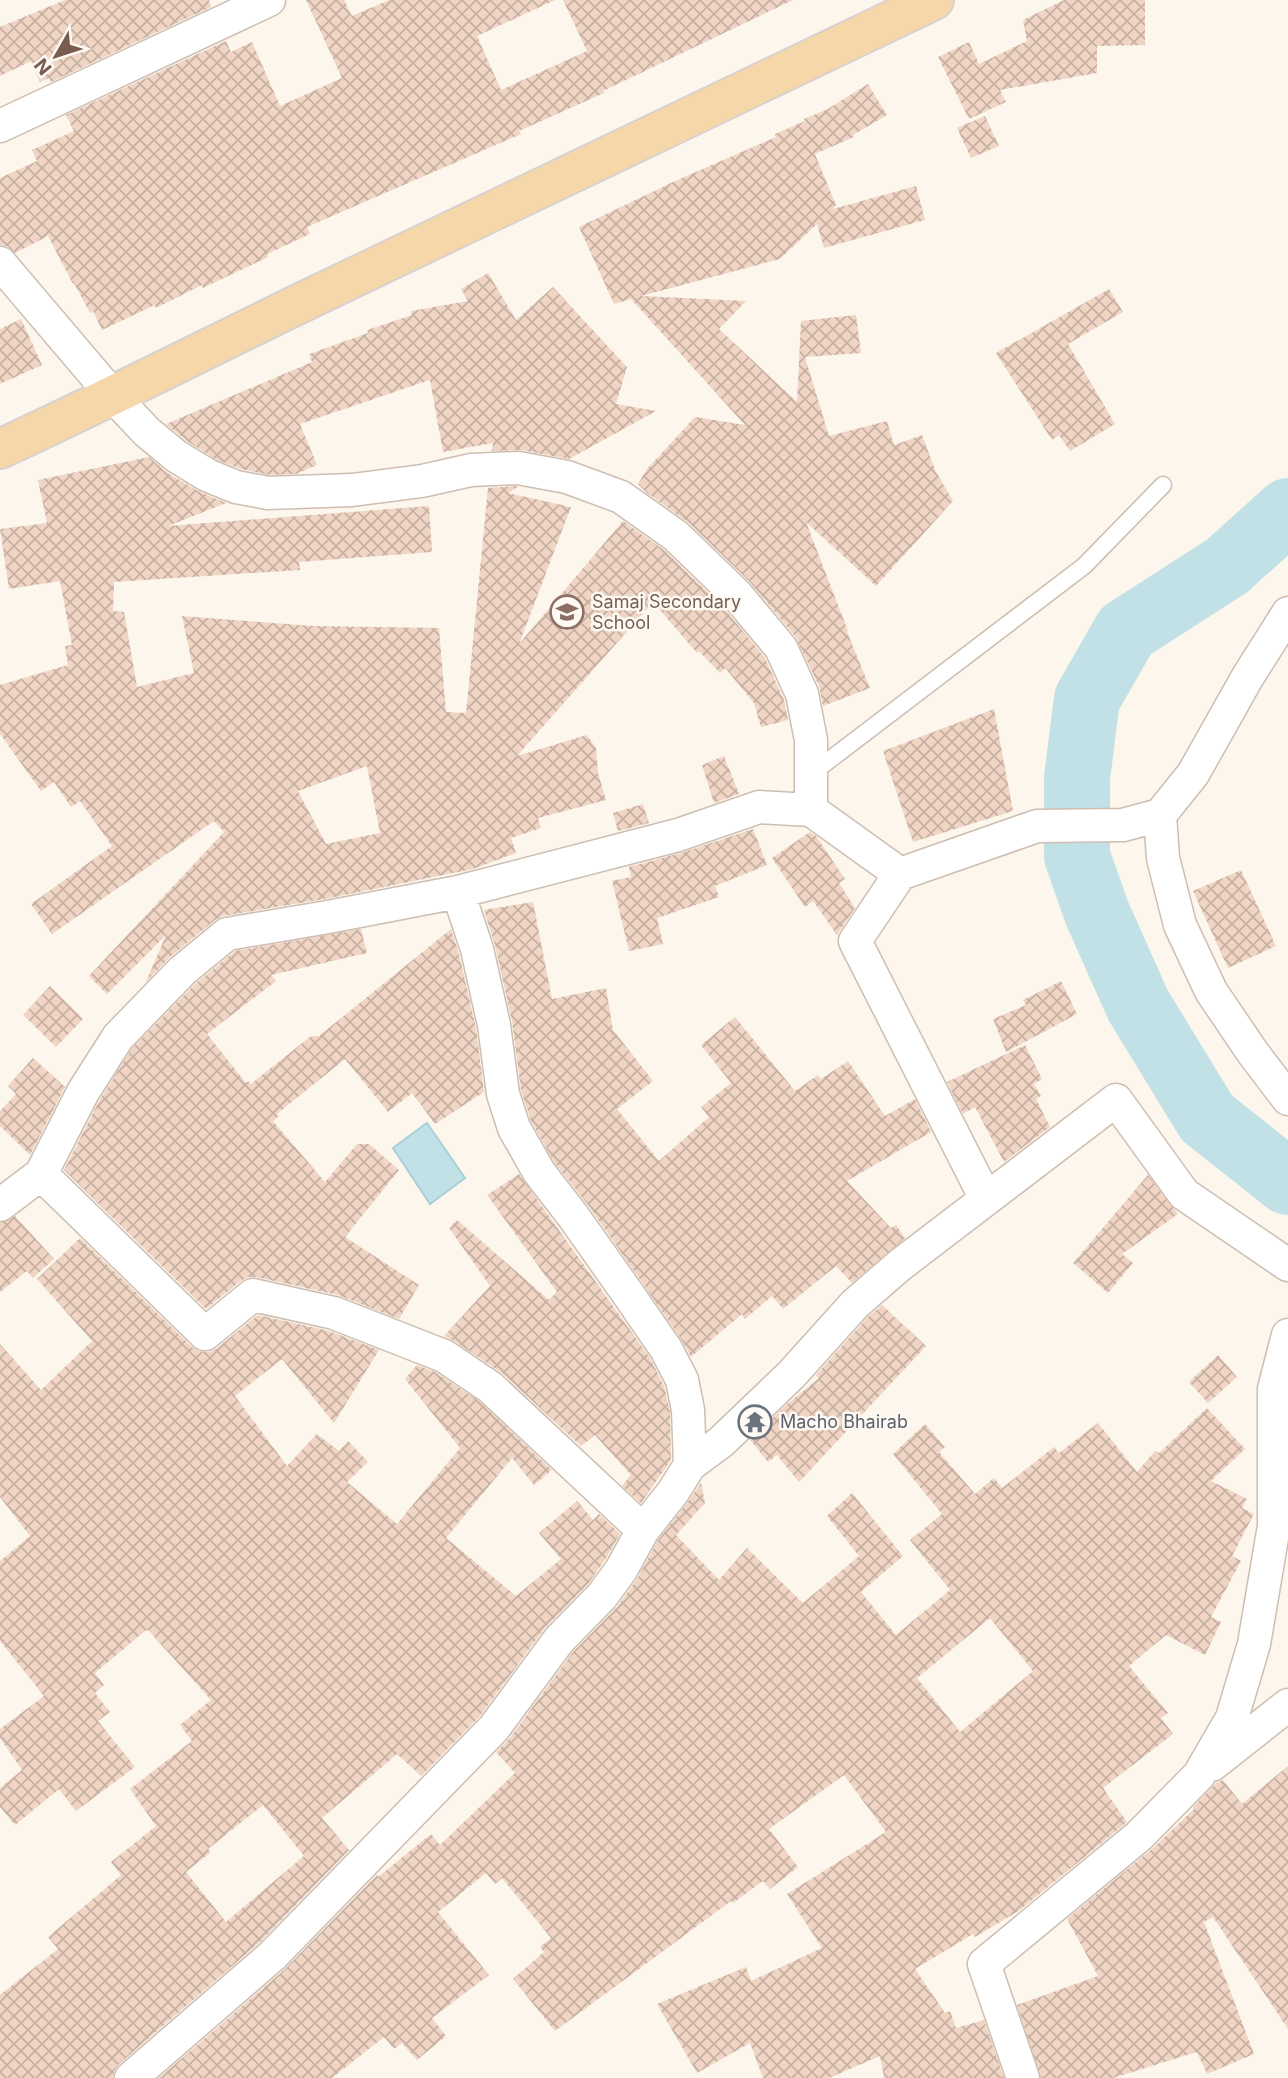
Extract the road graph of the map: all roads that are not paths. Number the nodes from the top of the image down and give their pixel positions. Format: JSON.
{"nodes":[{"id":1,"x":269,"y":0,"type":"edge"},
{"id":2,"x":934,"y":0,"type":"edge"},
{"id":3,"x":0,"y":126,"type":"edge"},
{"id":4,"x":0,"y":263,"type":"edge"},
{"id":5,"x":113,"y":396,"type":"junction"},
{"id":6,"x":0,"y":449,"type":"edge"},
{"id":7,"x":1163,"y":485,"type":"dead end"},
{"id":8,"x":1283,"y":635,"type":"edge"},
{"id":9,"x":811,"y":774,"type":"junction"},
{"id":10,"x":811,"y":810,"type":"junction"},
{"id":11,"x":1160,"y":815,"type":"junction"},
{"id":12,"x":900,"y":874,"type":"junction"},
{"id":13,"x":458,"y":892,"type":"junction"},
{"id":14,"x":1288,"y":1099,"type":"edge"},
{"id":15,"x":41,"y":1174,"type":"junction"},
{"id":16,"x":986,"y":1199,"type":"junction"},
{"id":17,"x":0,"y":1205,"type":"edge"},
{"id":18,"x":1288,"y":1265,"type":"edge"},
{"id":19,"x":1288,"y":1335,"type":"edge"},
{"id":20,"x":690,"y":1465,"type":"junction"},
{"id":21,"x":643,"y":1530,"type":"junction"},
{"id":22,"x":1288,"y":1705,"type":"edge"},
{"id":23,"x":1199,"y":1775,"type":"junction"},
{"id":24,"x":131,"y":2078,"type":"edge"},
{"id":25,"x":1023,"y":2078,"type":"edge"}],
"edges":[{"from":1,"to":3,"type":"street"},
{"from":2,"to":5,"type":"main road"},
{"from":4,"to":5,"type":"street"},
{"from":5,"to":6,"type":"main road"},
{"from":5,"to":9,"type":"street"},
{"from":7,"to":9,"type":"lane"},
{"from":8,"to":11,"type":"street"},
{"from":9,"to":10,"type":"street"},
{"from":10,"to":12,"type":"street"},
{"from":10,"to":13,"type":"street"},
{"from":11,"to":12,"type":"street"},
{"from":11,"to":14,"type":"street"},
{"from":12,"to":16,"type":"street"},
{"from":13,"to":15,"type":"street"},
{"from":13,"to":20,"type":"street"},
{"from":15,"to":17,"type":"street"},
{"from":15,"to":21,"type":"street"},
{"from":16,"to":18,"type":"street"},
{"from":16,"to":20,"type":"street"},
{"from":19,"to":23,"type":"street"},
{"from":20,"to":21,"type":"street"},
{"from":21,"to":24,"type":"street"},
{"from":22,"to":23,"type":"street"},
{"from":23,"to":25,"type":"street"}]}
